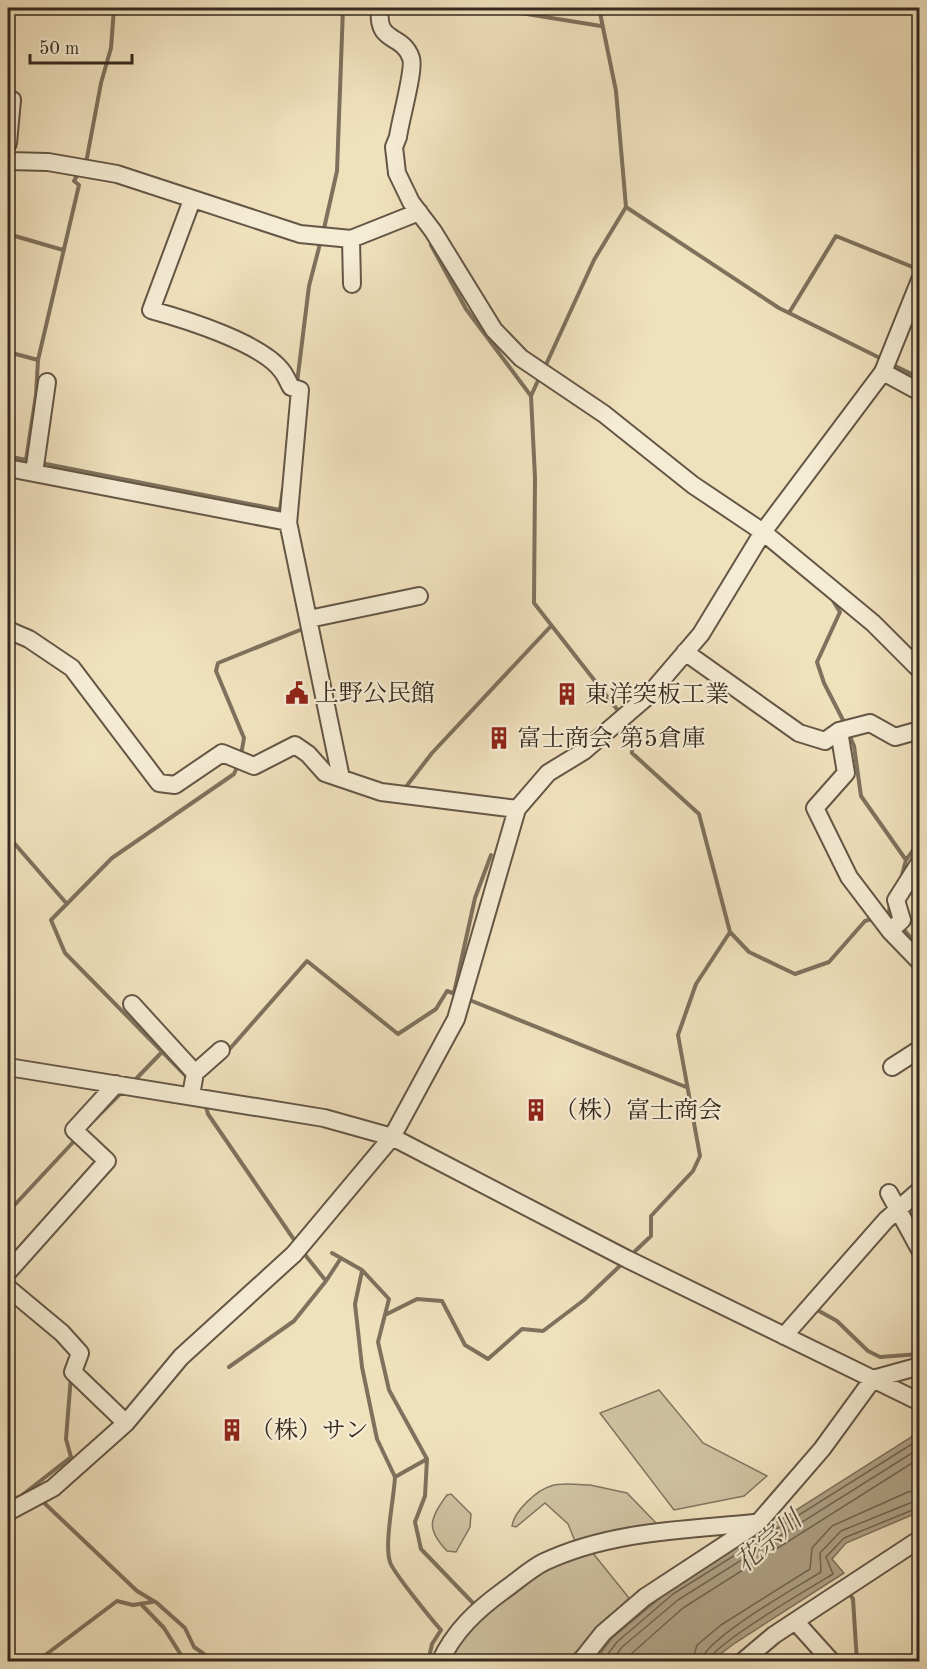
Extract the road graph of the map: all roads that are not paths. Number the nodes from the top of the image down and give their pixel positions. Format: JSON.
{"nodes":[{"id":1,"x":380,"y":8,"type":"edge"},
{"id":2,"x":8,"y":98,"type":"edge"},
{"id":3,"x":8,"y":143,"type":"edge"},
{"id":4,"x":8,"y":161,"type":"edge"},
{"id":5,"x":192,"y":200,"type":"junction"},
{"id":6,"x":419,"y":212,"type":"junction"},
{"id":7,"x":351,"y":239,"type":"junction"},
{"id":8,"x":920,"y":280,"type":"edge"},
{"id":9,"x":352,"y":284,"type":"dead end"},
{"id":10,"x":886,"y":366,"type":"junction"},
{"id":11,"x":47,"y":382,"type":"dead end"},
{"id":12,"x":920,"y":392,"type":"edge"},
{"id":13,"x":8,"y":468,"type":"edge"},
{"id":14,"x":34,"y":473,"type":"junction"},
{"id":15,"x":284,"y":522,"type":"junction"},
{"id":16,"x":763,"y":532,"type":"junction"},
{"id":17,"x":418,"y":596,"type":"dead end"},
{"id":18,"x":309,"y":619,"type":"junction"},
{"id":19,"x":8,"y":630,"type":"edge"},
{"id":20,"x":685,"y":652,"type":"junction"},
{"id":21,"x":918,"y":667,"type":"edge"},
{"id":22,"x":920,"y":730,"type":"edge"},
{"id":23,"x":839,"y":731,"type":"junction"},
{"id":24,"x":341,"y":773,"type":"junction"},
{"id":25,"x":517,"y":809,"type":"junction"},
{"id":26,"x":920,"y":862,"type":"edge"},
{"id":27,"x":891,"y":931,"type":"junction"},
{"id":28,"x":920,"y":962,"type":"edge"},
{"id":29,"x":132,"y":1004,"type":"dead end"},
{"id":30,"x":920,"y":1049,"type":"edge"},
{"id":31,"x":221,"y":1050,"type":"dead end"},
{"id":32,"x":8,"y":1067,"type":"edge"},
{"id":33,"x":892,"y":1067,"type":"dead end"},
{"id":34,"x":116,"y":1084,"type":"junction"},
{"id":35,"x":196,"y":1087,"type":"junction"},
{"id":36,"x":392,"y":1137,"type":"junction"},
{"id":37,"x":920,"y":1190,"type":"edge"},
{"id":38,"x":889,"y":1192,"type":"dead end"},
{"id":39,"x":898,"y":1209,"type":"junction"},
{"id":40,"x":920,"y":1250,"type":"edge"},
{"id":41,"x":8,"y":1272,"type":"edge"},
{"id":42,"x":8,"y":1288,"type":"edge"},
{"id":43,"x":784,"y":1336,"type":"junction"},
{"id":44,"x":920,"y":1366,"type":"edge"},
{"id":45,"x":873,"y":1379,"type":"junction"},
{"id":46,"x":920,"y":1402,"type":"edge"},
{"id":47,"x":126,"y":1423,"type":"junction"},
{"id":48,"x":8,"y":1512,"type":"edge"},
{"id":49,"x":758,"y":1523,"type":"junction"},
{"id":50,"x":920,"y":1539,"type":"edge"},
{"id":51,"x":795,"y":1621,"type":"junction"},
{"id":52,"x":774,"y":1635,"type":"junction"},
{"id":53,"x":440,"y":1662,"type":"edge"},
{"id":54,"x":580,"y":1662,"type":"edge"},
{"id":55,"x":730,"y":1662,"type":"edge"},
{"id":56,"x":742,"y":1662,"type":"edge"},
{"id":57,"x":832,"y":1662,"type":"edge"}],
"edges":[{"from":1,"to":6,"type":"street"},
{"from":2,"to":3,"type":"street"},
{"from":4,"to":5,"type":"street"},
{"from":5,"to":7,"type":"street"},
{"from":5,"to":15,"type":"street"},
{"from":6,"to":7,"type":"street"},
{"from":6,"to":16,"type":"street"},
{"from":7,"to":9,"type":"street"},
{"from":8,"to":10,"type":"street"},
{"from":10,"to":12,"type":"street"},
{"from":10,"to":16,"type":"street"},
{"from":11,"to":14,"type":"street"},
{"from":13,"to":14,"type":"street"},
{"from":14,"to":15,"type":"street"},
{"from":15,"to":18,"type":"street"},
{"from":16,"to":20,"type":"street"},
{"from":16,"to":21,"type":"street"},
{"from":17,"to":18,"type":"street"},
{"from":18,"to":24,"type":"street"},
{"from":19,"to":24,"type":"street"},
{"from":20,"to":23,"type":"street"},
{"from":20,"to":25,"type":"street"},
{"from":22,"to":23,"type":"street"},
{"from":23,"to":27,"type":"street"},
{"from":24,"to":25,"type":"street"},
{"from":25,"to":36,"type":"street"},
{"from":26,"to":27,"type":"street"},
{"from":27,"to":28,"type":"street"},
{"from":29,"to":35,"type":"street"},
{"from":30,"to":33,"type":"street"},
{"from":31,"to":35,"type":"street"},
{"from":32,"to":34,"type":"street"},
{"from":34,"to":35,"type":"street"},
{"from":34,"to":41,"type":"street"},
{"from":35,"to":36,"type":"street"},
{"from":36,"to":43,"type":"street"},
{"from":36,"to":47,"type":"street"},
{"from":37,"to":39,"type":"street"},
{"from":38,"to":39,"type":"street"},
{"from":39,"to":40,"type":"street"},
{"from":39,"to":43,"type":"street"},
{"from":42,"to":47,"type":"street"},
{"from":43,"to":45,"type":"street"},
{"from":44,"to":45,"type":"street"},
{"from":45,"to":46,"type":"street"},
{"from":45,"to":49,"type":"street"},
{"from":47,"to":48,"type":"street"},
{"from":49,"to":53,"type":"street"},
{"from":49,"to":54,"type":"street"},
{"from":50,"to":51,"type":"street"},
{"from":51,"to":52,"type":"street"},
{"from":51,"to":57,"type":"street"},
{"from":52,"to":55,"type":"street"},
{"from":52,"to":56,"type":"street"}]}
